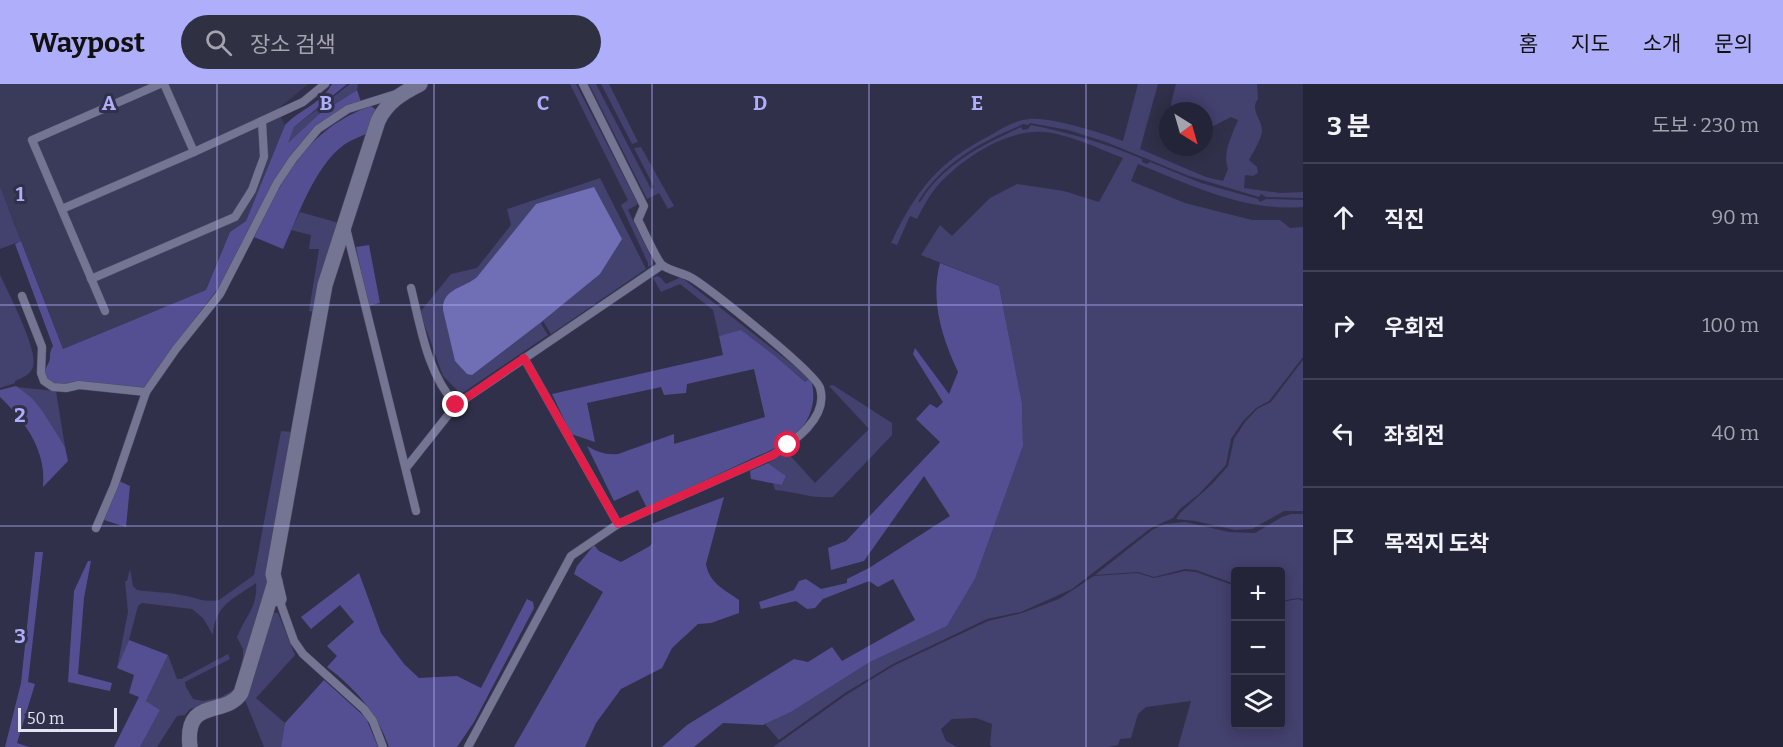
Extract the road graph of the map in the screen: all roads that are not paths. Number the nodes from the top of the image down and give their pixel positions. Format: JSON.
{"nodes":[{"id":1,"x":162,"y":84,"type":"edge"},
{"id":2,"x":325,"y":84,"type":"edge"},
{"id":3,"x":420,"y":84,"type":"edge"},
{"id":4,"x":583,"y":84,"type":"edge"},
{"id":5,"x":404,"y":93,"type":"junction"},
{"id":6,"x":262,"y":121,"type":"junction"},
{"id":7,"x":194,"y":152,"type":"junction"},
{"id":8,"x":62,"y":209,"type":"junction"},
{"id":9,"x":345,"y":223,"type":"junction"},
{"id":10,"x":662,"y":265,"type":"junction"},
{"id":11,"x":91,"y":279,"type":"junction"},
{"id":12,"x":411,"y":288,"type":"dead end"},
{"id":13,"x":22,"y":296,"type":"dead end"},
{"id":14,"x":105,"y":311,"type":"dead end"},
{"id":15,"x":524,"y":358,"type":"junction"},
{"id":16,"x":146,"y":392,"type":"junction"},
{"id":17,"x":456,"y":405,"type":"junction"},
{"id":18,"x":406,"y":468,"type":"junction"},
{"id":19,"x":416,"y":511,"type":"dead end"},
{"id":20,"x":618,"y":524,"type":"junction"},
{"id":21,"x":96,"y":528,"type":"dead end"},
{"id":22,"x":274,"y":582,"type":"junction"},
{"id":23,"x":279,"y":600,"type":"joint"},
{"id":24,"x":190,"y":747,"type":"edge"},
{"id":25,"x":383,"y":747,"type":"edge"},
{"id":26,"x":468,"y":747,"type":"edge"}],
"edges":[{"from":1,"to":7,"type":"lane"},
{"from":1,"to":8,"type":"lane"},
{"from":2,"to":6,"type":"lane"},
{"from":3,"to":5,"type":"street"},
{"from":4,"to":10,"type":"lane"},
{"from":5,"to":9,"type":"street"},
{"from":5,"to":16,"type":"lane"},
{"from":6,"to":7,"type":"lane"},
{"from":6,"to":11,"type":"lane"},
{"from":7,"to":8,"type":"lane"},
{"from":8,"to":11,"type":"lane"},
{"from":9,"to":18,"type":"lane"},
{"from":9,"to":22,"type":"street"},
{"from":10,"to":15,"type":"lane"},
{"from":10,"to":20,"type":"lane"},
{"from":11,"to":14,"type":"lane"},
{"from":12,"to":17,"type":"lane"},
{"from":13,"to":16,"type":"lane"},
{"from":15,"to":17,"type":"lane"},
{"from":15,"to":20,"type":"lane"},
{"from":16,"to":21,"type":"lane"},
{"from":17,"to":18,"type":"lane"},
{"from":18,"to":19,"type":"lane"},
{"from":20,"to":26,"type":"lane"},
{"from":22,"to":23,"type":"street"},
{"from":22,"to":24,"type":"street"},
{"from":23,"to":25,"type":"lane"}]}
